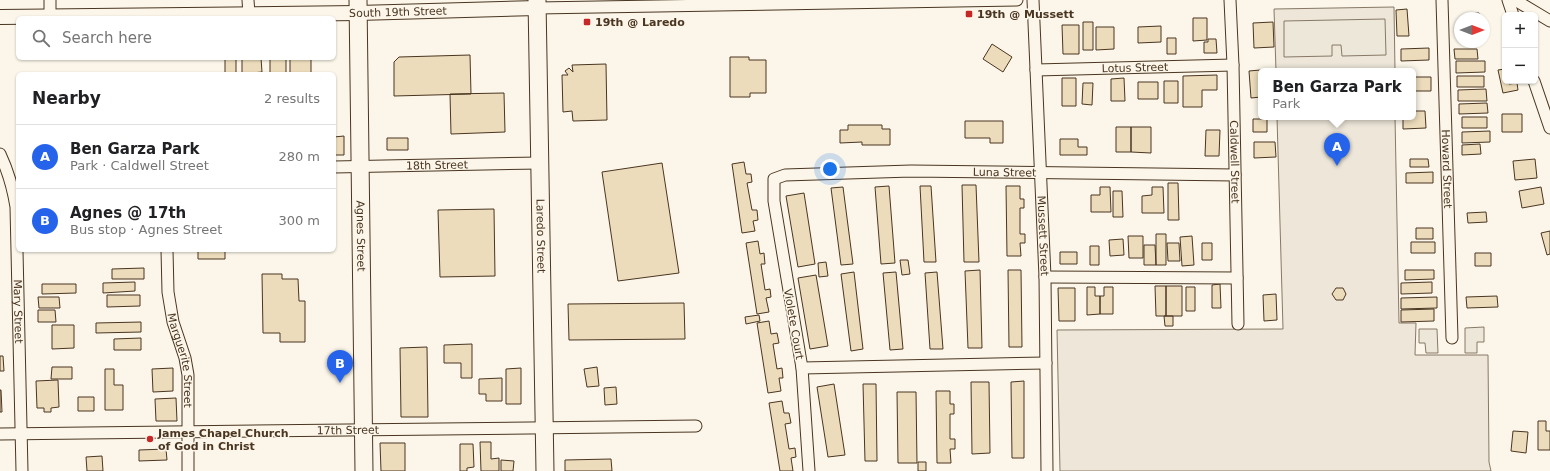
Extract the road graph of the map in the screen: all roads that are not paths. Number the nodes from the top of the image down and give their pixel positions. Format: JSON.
{"nodes":[{"id":1,"x":50,"y":0,"type":"edge"},
{"id":2,"x":248,"y":0,"type":"edge"},
{"id":3,"x":1017,"y":0,"type":"edge"},
{"id":4,"x":1033,"y":0,"type":"edge"},
{"id":5,"x":1230,"y":0,"type":"edge"},
{"id":6,"x":1442,"y":0,"type":"edge"},
{"id":7,"x":1508,"y":0,"type":"edge"},
{"id":8,"x":1515,"y":0,"type":"edge"},
{"id":9,"x":537,"y":4,"type":"edge"},
{"id":10,"x":358,"y":6,"type":"edge"},
{"id":11,"x":1512,"y":12,"type":"edge"},
{"id":12,"x":249,"y":14,"type":"junction"},
{"id":13,"x":50,"y":16,"type":"joint"},
{"id":14,"x":0,"y":17,"type":"edge"},
{"id":15,"x":16,"y":17,"type":"edge"},
{"id":16,"x":1550,"y":21,"type":"edge"},
{"id":17,"x":1233,"y":65,"type":"junction"},
{"id":18,"x":1036,"y":70,"type":"junction"},
{"id":19,"x":1535,"y":84,"type":"edge"},
{"id":20,"x":1550,"y":128,"type":"edge"},
{"id":21,"x":0,"y":154,"type":"edge"},
{"id":22,"x":540,"y":163,"type":"junction"},
{"id":23,"x":336,"y":167,"type":"edge"},
{"id":24,"x":359,"y":167,"type":"junction"},
{"id":25,"x":1042,"y":172,"type":"junction"},
{"id":26,"x":1235,"y":175,"type":"junction"},
{"id":27,"x":774,"y":179,"type":"joint"},
{"id":28,"x":15,"y":186,"type":"edge"},
{"id":29,"x":16,"y":208,"type":"edge"},
{"id":30,"x":17,"y":252,"type":"edge"},
{"id":31,"x":167,"y":252,"type":"edge"},
{"id":32,"x":1045,"y":277,"type":"junction"},
{"id":33,"x":1237,"y":278,"type":"junction"},
{"id":34,"x":1238,"y":324,"type":"dead end"},
{"id":35,"x":1452,"y":338,"type":"dead end"},
{"id":36,"x":1046,"y":363,"type":"junction"},
{"id":37,"x":802,"y":368,"type":"junction"},
{"id":38,"x":696,"y":426,"type":"dead end"},
{"id":39,"x":544,"y":427,"type":"junction"},
{"id":40,"x":364,"y":429,"type":"junction"},
{"id":41,"x":188,"y":431,"type":"junction"},
{"id":42,"x":0,"y":434,"type":"edge"},
{"id":43,"x":22,"y":434,"type":"junction"},
{"id":44,"x":22,"y":471,"type":"edge"},
{"id":45,"x":188,"y":471,"type":"edge"},
{"id":46,"x":364,"y":471,"type":"edge"},
{"id":47,"x":545,"y":471,"type":"edge"},
{"id":48,"x":809,"y":471,"type":"edge"},
{"id":49,"x":1047,"y":471,"type":"edge"}],
"edges":[{"from":1,"to":13,"type":"street"},
{"from":2,"to":12,"type":"street"},
{"from":3,"to":9,"type":"street","name":"South 19th Street"},
{"from":4,"to":18,"type":"street","name":"Mussett Street"},
{"from":5,"to":17,"type":"street","name":"Caldwell Street"},
{"from":6,"to":35,"type":"street","name":"Howard Street"},
{"from":7,"to":11,"type":"street"},
{"from":8,"to":16,"type":"street"},
{"from":9,"to":10,"type":"street","name":"South 19th Street"},
{"from":9,"to":22,"type":"main road","name":"Laredo Street"},
{"from":10,"to":12,"type":"street","name":"South 19th Street"},
{"from":10,"to":24,"type":"main road","name":"Agnes Street"},
{"from":12,"to":13,"type":"street","name":"South 19th Street"},
{"from":14,"to":15,"type":"street","name":"South 19th Street"},
{"from":17,"to":18,"type":"street","name":"Lotus Street"},
{"from":17,"to":26,"type":"street","name":"Caldwell Street"},
{"from":18,"to":25,"type":"street","name":"Mussett Street"},
{"from":19,"to":20,"type":"street"},
{"from":21,"to":28,"type":"street","name":"Mary Street"},
{"from":22,"to":24,"type":"street","name":"18th Street"},
{"from":22,"to":39,"type":"main road","name":"Laredo Street"},
{"from":23,"to":24,"type":"street","name":"18th Street"},
{"from":24,"to":40,"type":"main road","name":"Agnes Street"},
{"from":25,"to":26,"type":"street","name":"Luna Street"},
{"from":25,"to":27,"type":"street","name":"Luna Street"},
{"from":25,"to":32,"type":"street","name":"Mussett Street"},
{"from":26,"to":33,"type":"street","name":"Caldwell Street"},
{"from":27,"to":37,"type":"street","name":"Violete Court"},
{"from":28,"to":29,"type":"street","name":"Mary Street"},
{"from":30,"to":43,"type":"street","name":"Mary Street"},
{"from":31,"to":41,"type":"street","name":"Marguerite Street"},
{"from":32,"to":33,"type":"street"},
{"from":32,"to":36,"type":"street","name":"Mussett Street"},
{"from":33,"to":34,"type":"street","name":"Caldwell Street"},
{"from":36,"to":37,"type":"street"},
{"from":36,"to":49,"type":"street","name":"Mussett Street"},
{"from":37,"to":48,"type":"street","name":"Violete Court"},
{"from":38,"to":39,"type":"street","name":"17th Street"},
{"from":39,"to":40,"type":"street","name":"17th Street"},
{"from":39,"to":47,"type":"main road","name":"Laredo Street"},
{"from":40,"to":41,"type":"street","name":"17th Street"},
{"from":40,"to":46,"type":"main road","name":"Agnes Street"},
{"from":41,"to":43,"type":"street","name":"17th Street"},
{"from":41,"to":45,"type":"street","name":"Marguerite Street"},
{"from":42,"to":43,"type":"street","name":"17th Street"},
{"from":43,"to":44,"type":"street","name":"Mary Street"}]}
